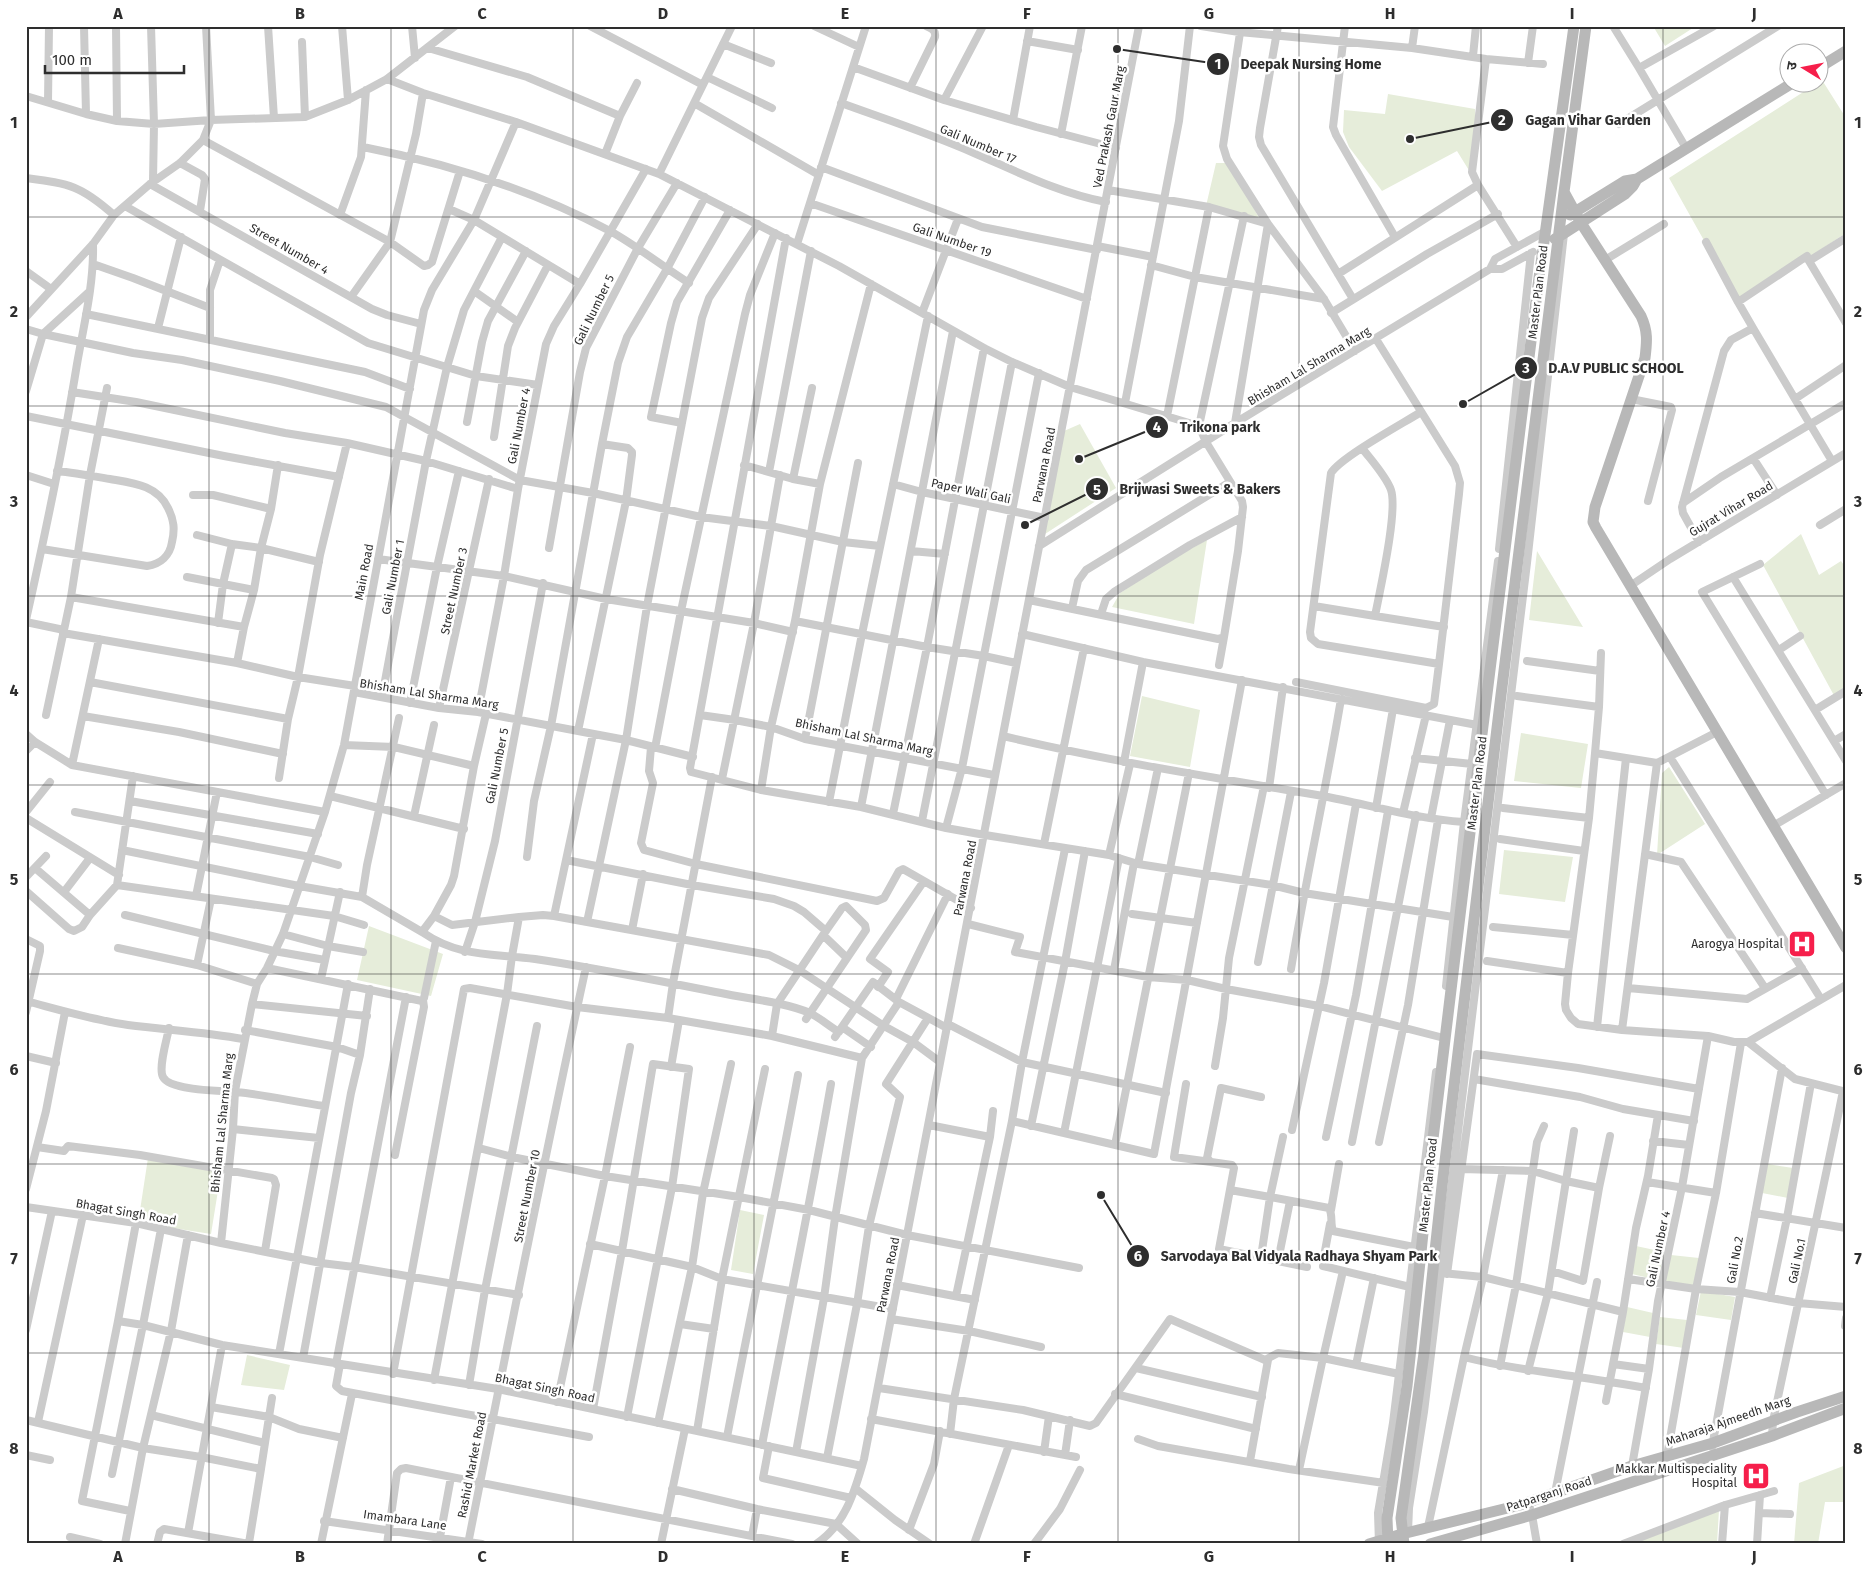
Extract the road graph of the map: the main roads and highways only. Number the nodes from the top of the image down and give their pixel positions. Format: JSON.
{"nodes":[{"id":1,"x":1574,"y":26,"type":"edge"},
{"id":2,"x":1586,"y":26,"type":"edge"},
{"id":3,"x":1846,"y":51,"type":"edge"},
{"id":4,"x":1830,"y":61,"type":"edge"},
{"id":5,"x":1780,"y":91,"type":"edge"},
{"id":6,"x":1637,"y":179,"type":"junction"},
{"id":7,"x":1564,"y":192,"type":"junction"},
{"id":8,"x":1576,"y":212,"type":"junction"},
{"id":9,"x":1560,"y":221,"type":"junction"},
{"id":10,"x":1581,"y":223,"type":"junction"},
{"id":11,"x":1546,"y":231,"type":"junction"},
{"id":12,"x":1561,"y":236,"type":"junction"},
{"id":13,"x":1544,"y":246,"type":"junction"},
{"id":14,"x":1846,"y":948,"type":"edge"},
{"id":15,"x":1846,"y":1396,"type":"edge"},
{"id":16,"x":1846,"y":1408,"type":"edge"},
{"id":17,"x":1405,"y":1537,"type":"edge"},
{"id":18,"x":1381,"y":1542,"type":"edge"},
{"id":19,"x":1430,"y":1544,"type":"edge"}],
"edges":[{"from":1,"to":11,"type":"main road","name":"Master Plan Road"},
{"from":2,"to":7,"type":"main road","name":"Master Plan Road"},
{"from":3,"to":4,"type":"main road"},
{"from":5,"to":6,"type":"main road"},
{"from":6,"to":8,"type":"main road"},
{"from":6,"to":10,"type":"main road"},
{"from":7,"to":8,"type":"main road"},
{"from":7,"to":9,"type":"main road","name":"Master Plan Road"},
{"from":8,"to":9,"type":"main road"},
{"from":8,"to":10,"type":"main road"},
{"from":9,"to":11,"type":"main road"},
{"from":9,"to":12,"type":"main road","name":"Master Plan Road"},
{"from":10,"to":12,"type":"main road"},
{"from":10,"to":14,"type":"main road"},
{"from":11,"to":13,"type":"main road","name":"Master Plan Road"},
{"from":12,"to":13,"type":"main road"},
{"from":12,"to":17,"type":"main road","name":"Master Plan Road"},
{"from":13,"to":18,"type":"main road","name":"Master Plan Road"},
{"from":15,"to":17,"type":"main road","name":"Maharaja Ajmeedh Marg"},
{"from":16,"to":19,"type":"main road","name":"Patparganj Road"},
{"from":17,"to":18,"type":"main road","name":"Maharaja Ajmeedh Marg"}]}
